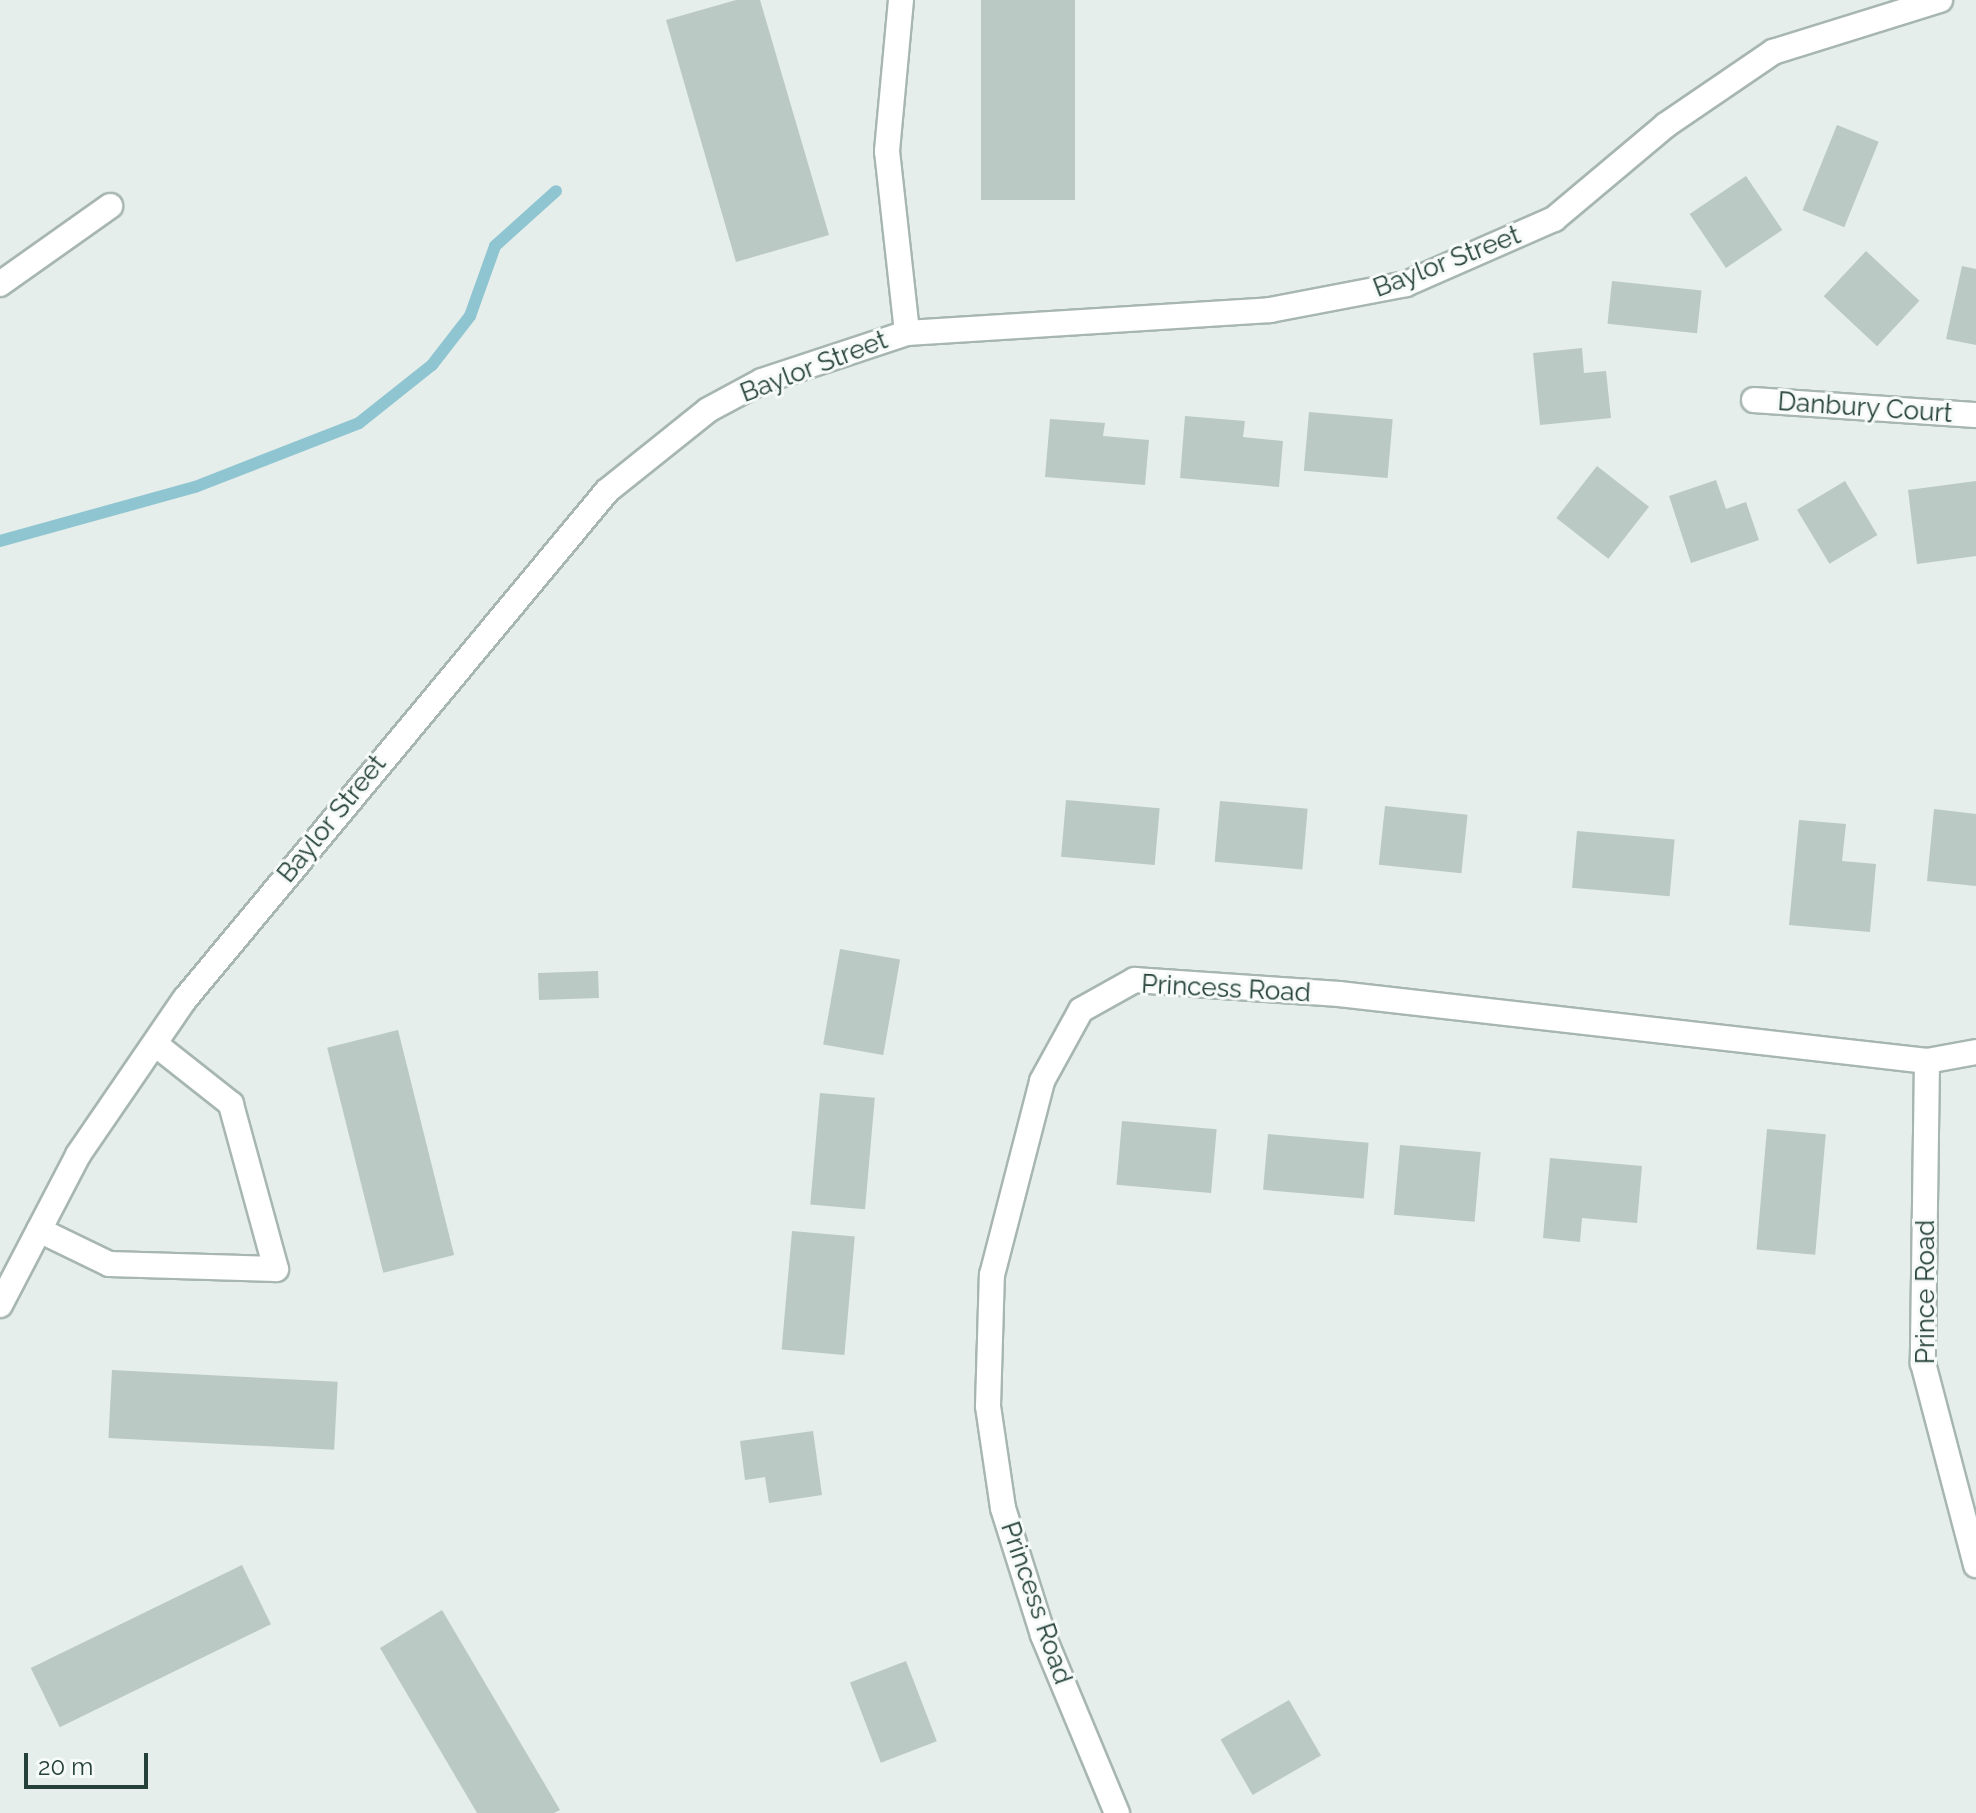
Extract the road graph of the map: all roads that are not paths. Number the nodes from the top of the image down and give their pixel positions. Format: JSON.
{"nodes":[{"id":1,"x":901,"y":0,"type":"edge"},
{"id":2,"x":1940,"y":0,"type":"edge"},
{"id":3,"x":110,"y":206,"type":"dead end"},
{"id":4,"x":0,"y":284,"type":"edge"},
{"id":5,"x":907,"y":333,"type":"junction"},
{"id":6,"x":1754,"y":400,"type":"dead end"},
{"id":7,"x":1976,"y":415,"type":"edge"},
{"id":8,"x":155,"y":1044,"type":"junction"},
{"id":9,"x":1976,"y":1052,"type":"edge"},
{"id":10,"x":1927,"y":1061,"type":"junction"},
{"id":11,"x":39,"y":1230,"type":"junction"},
{"id":12,"x":0,"y":1305,"type":"edge"},
{"id":13,"x":1976,"y":1565,"type":"edge"},
{"id":14,"x":1117,"y":1813,"type":"edge"}],
"edges":[{"from":1,"to":5,"type":"street"},
{"from":2,"to":5,"type":"street","name":"Baylor Street"},
{"from":3,"to":4,"type":"street"},
{"from":5,"to":8,"type":"street","name":"Baylor Street"},
{"from":6,"to":7,"type":"street","name":"Danbury Court"},
{"from":8,"to":11,"type":"street","name":"Baylor Street"},
{"from":8,"to":11,"type":"street"},
{"from":9,"to":10,"type":"street","name":"Princess Road"},
{"from":10,"to":13,"type":"street","name":"Prince Road"},
{"from":10,"to":14,"type":"street","name":"Princess Road"},
{"from":11,"to":12,"type":"street","name":"Baylor Street"}]}
